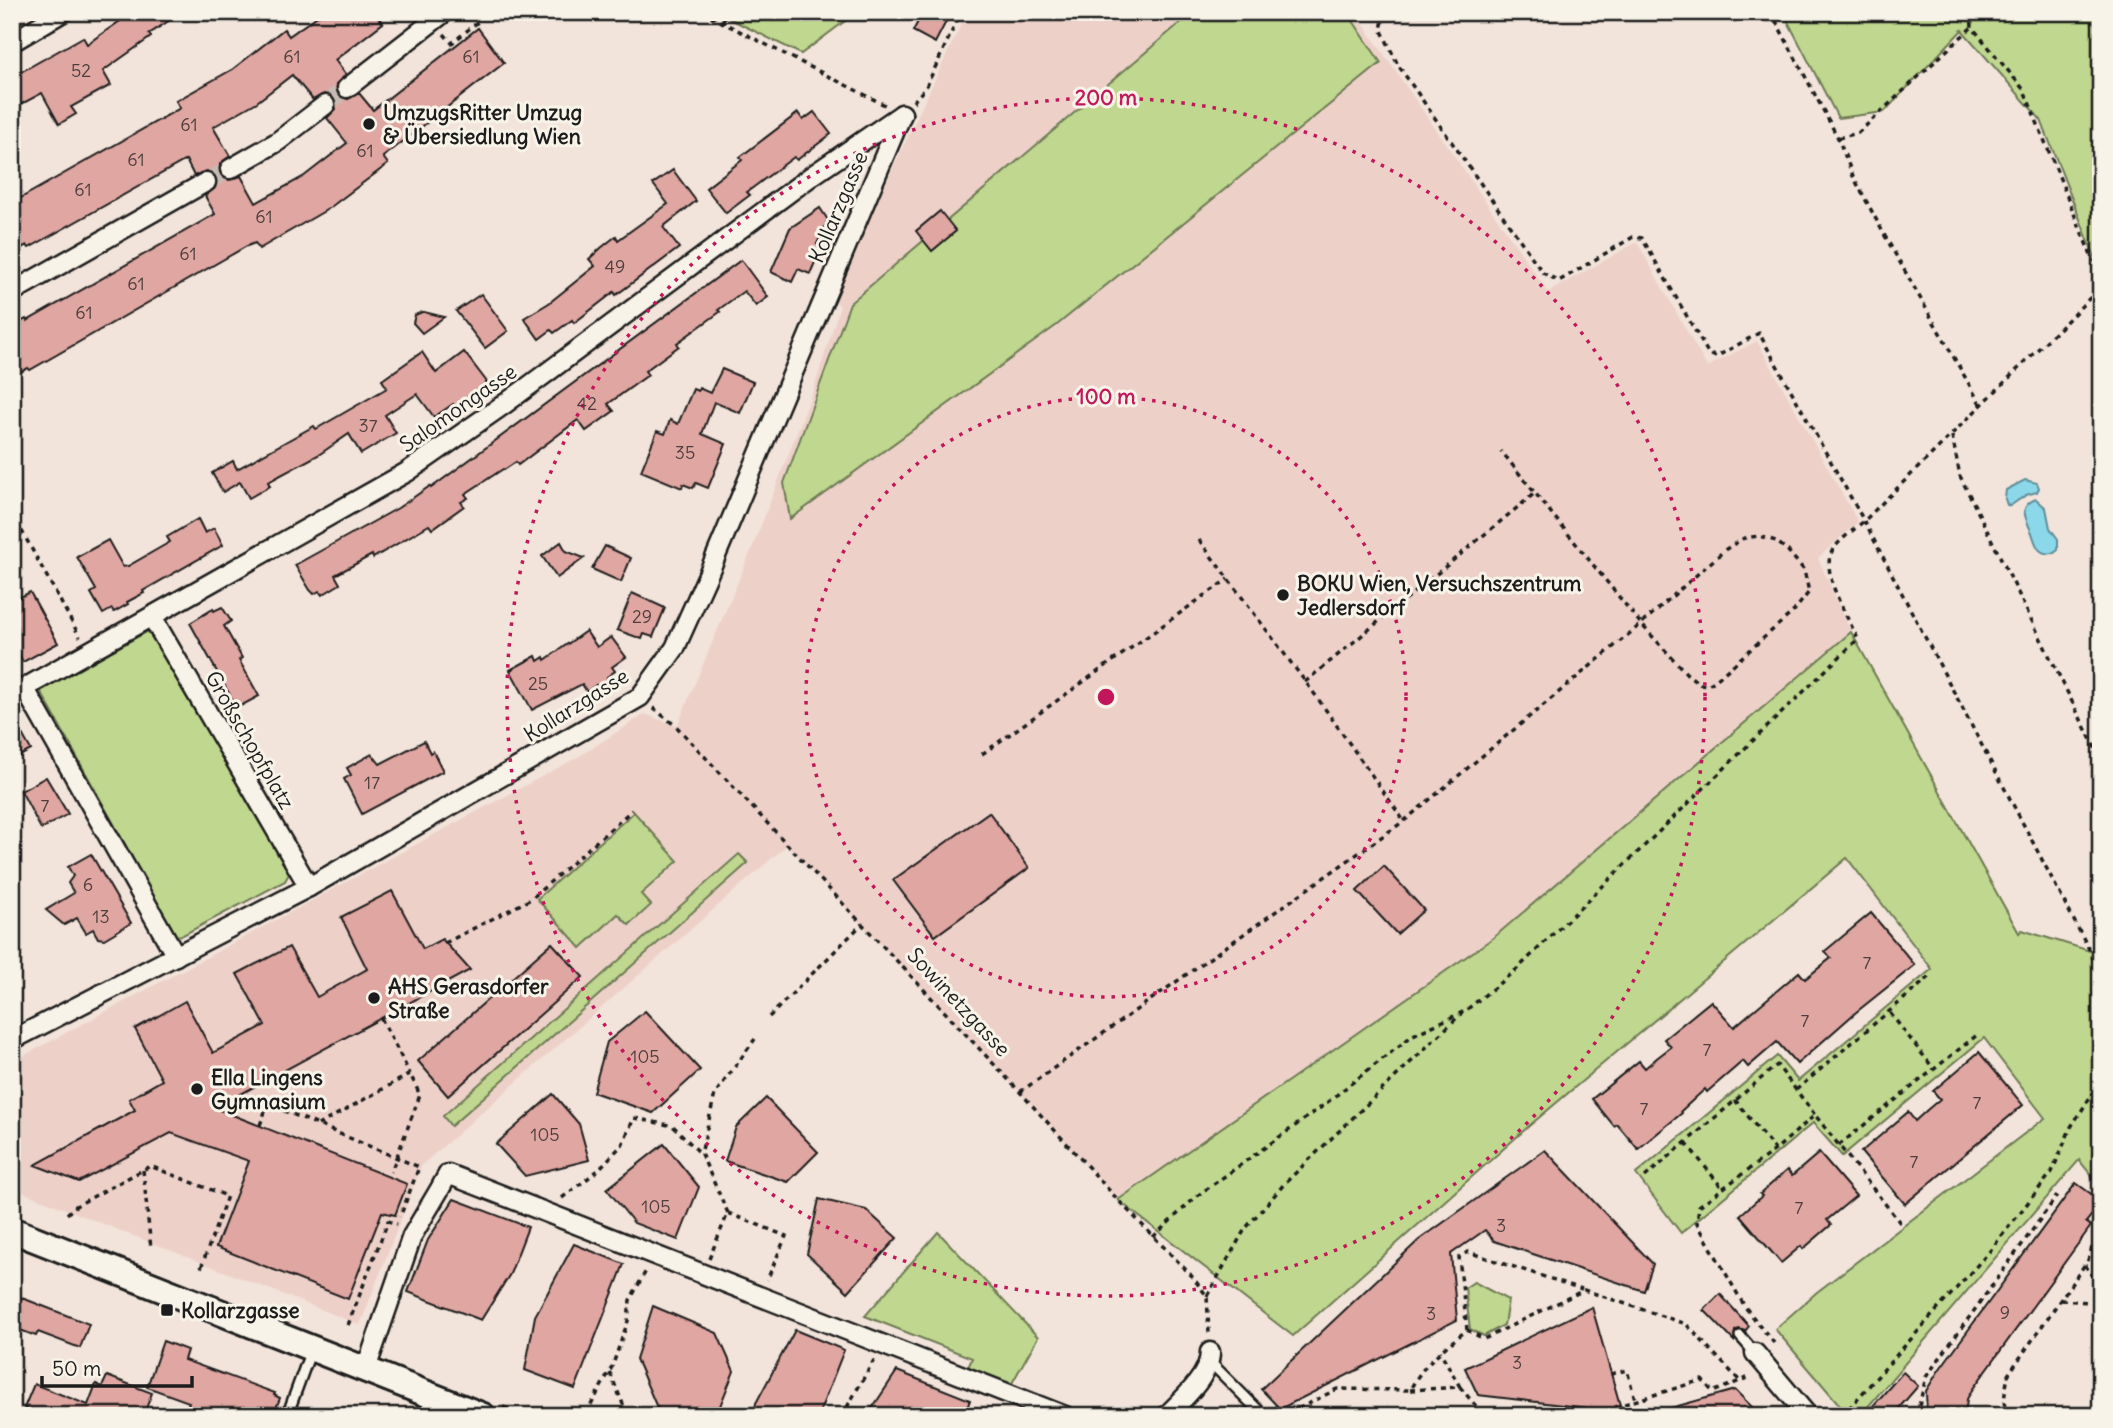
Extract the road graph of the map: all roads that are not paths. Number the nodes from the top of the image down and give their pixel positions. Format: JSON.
{"nodes":[{"id":1,"x":63,"y":12,"type":"edge"},
{"id":2,"x":445,"y":12,"type":"edge"},
{"id":3,"x":12,"y":42,"type":"edge"},
{"id":4,"x":347,"y":88,"type":"tunnel mouth"},
{"id":5,"x":326,"y":105,"type":"tunnel mouth"},
{"id":6,"x":902,"y":114,"type":"joint"},
{"id":7,"x":230,"y":169,"type":"tunnel mouth"},
{"id":8,"x":205,"y":182,"type":"tunnel mouth"},
{"id":9,"x":12,"y":292,"type":"edge"},
{"id":10,"x":152,"y":617,"type":"junction"},
{"id":11,"x":19,"y":692,"type":"edge"},
{"id":12,"x":309,"y":887,"type":"junction"},
{"id":13,"x":176,"y":956,"type":"junction"},
{"id":14,"x":12,"y":1040,"type":"edge"},
{"id":15,"x":12,"y":1230,"type":"edge"},
{"id":16,"x":1740,"y":1336,"type":"dead end"},
{"id":17,"x":312,"y":1348,"type":"junction"},
{"id":18,"x":1755,"y":1353,"type":"joint"},
{"id":19,"x":1210,"y":1357,"type":"joint"},
{"id":20,"x":366,"y":1369,"type":"junction"},
{"id":21,"x":479,"y":1415,"type":"edge"},
{"id":22,"x":287,"y":1416,"type":"edge"},
{"id":23,"x":1065,"y":1416,"type":"edge"},
{"id":24,"x":1166,"y":1416,"type":"edge"},
{"id":25,"x":1264,"y":1416,"type":"edge"},
{"id":26,"x":1808,"y":1416,"type":"edge"}],
"edges":[{"from":1,"to":3,"type":"street"},
{"from":2,"to":4,"type":"street"},
{"from":5,"to":7,"type":"street"},
{"from":6,"to":10,"type":"street","name":"Salomongasse"},
{"from":6,"to":12,"type":"street","name":"Kollarzgasse"},
{"from":8,"to":9,"type":"street"},
{"from":10,"to":11,"type":"street","name":"Salomongasse"},
{"from":10,"to":12,"type":"street","name":"Großschopfplatz"},
{"from":11,"to":13,"type":"street"},
{"from":12,"to":13,"type":"street","name":"Kollarzgasse"},
{"from":13,"to":14,"type":"street","name":"Kollarzgasse"},
{"from":15,"to":17,"type":"main road"},
{"from":16,"to":18,"type":"lane"},
{"from":17,"to":20,"type":"main road"},
{"from":17,"to":22,"type":"lane"},
{"from":18,"to":26,"type":"street"},
{"from":19,"to":24,"type":"street"},
{"from":19,"to":25,"type":"lane"},
{"from":20,"to":21,"type":"main road"},
{"from":20,"to":23,"type":"street"}]}
